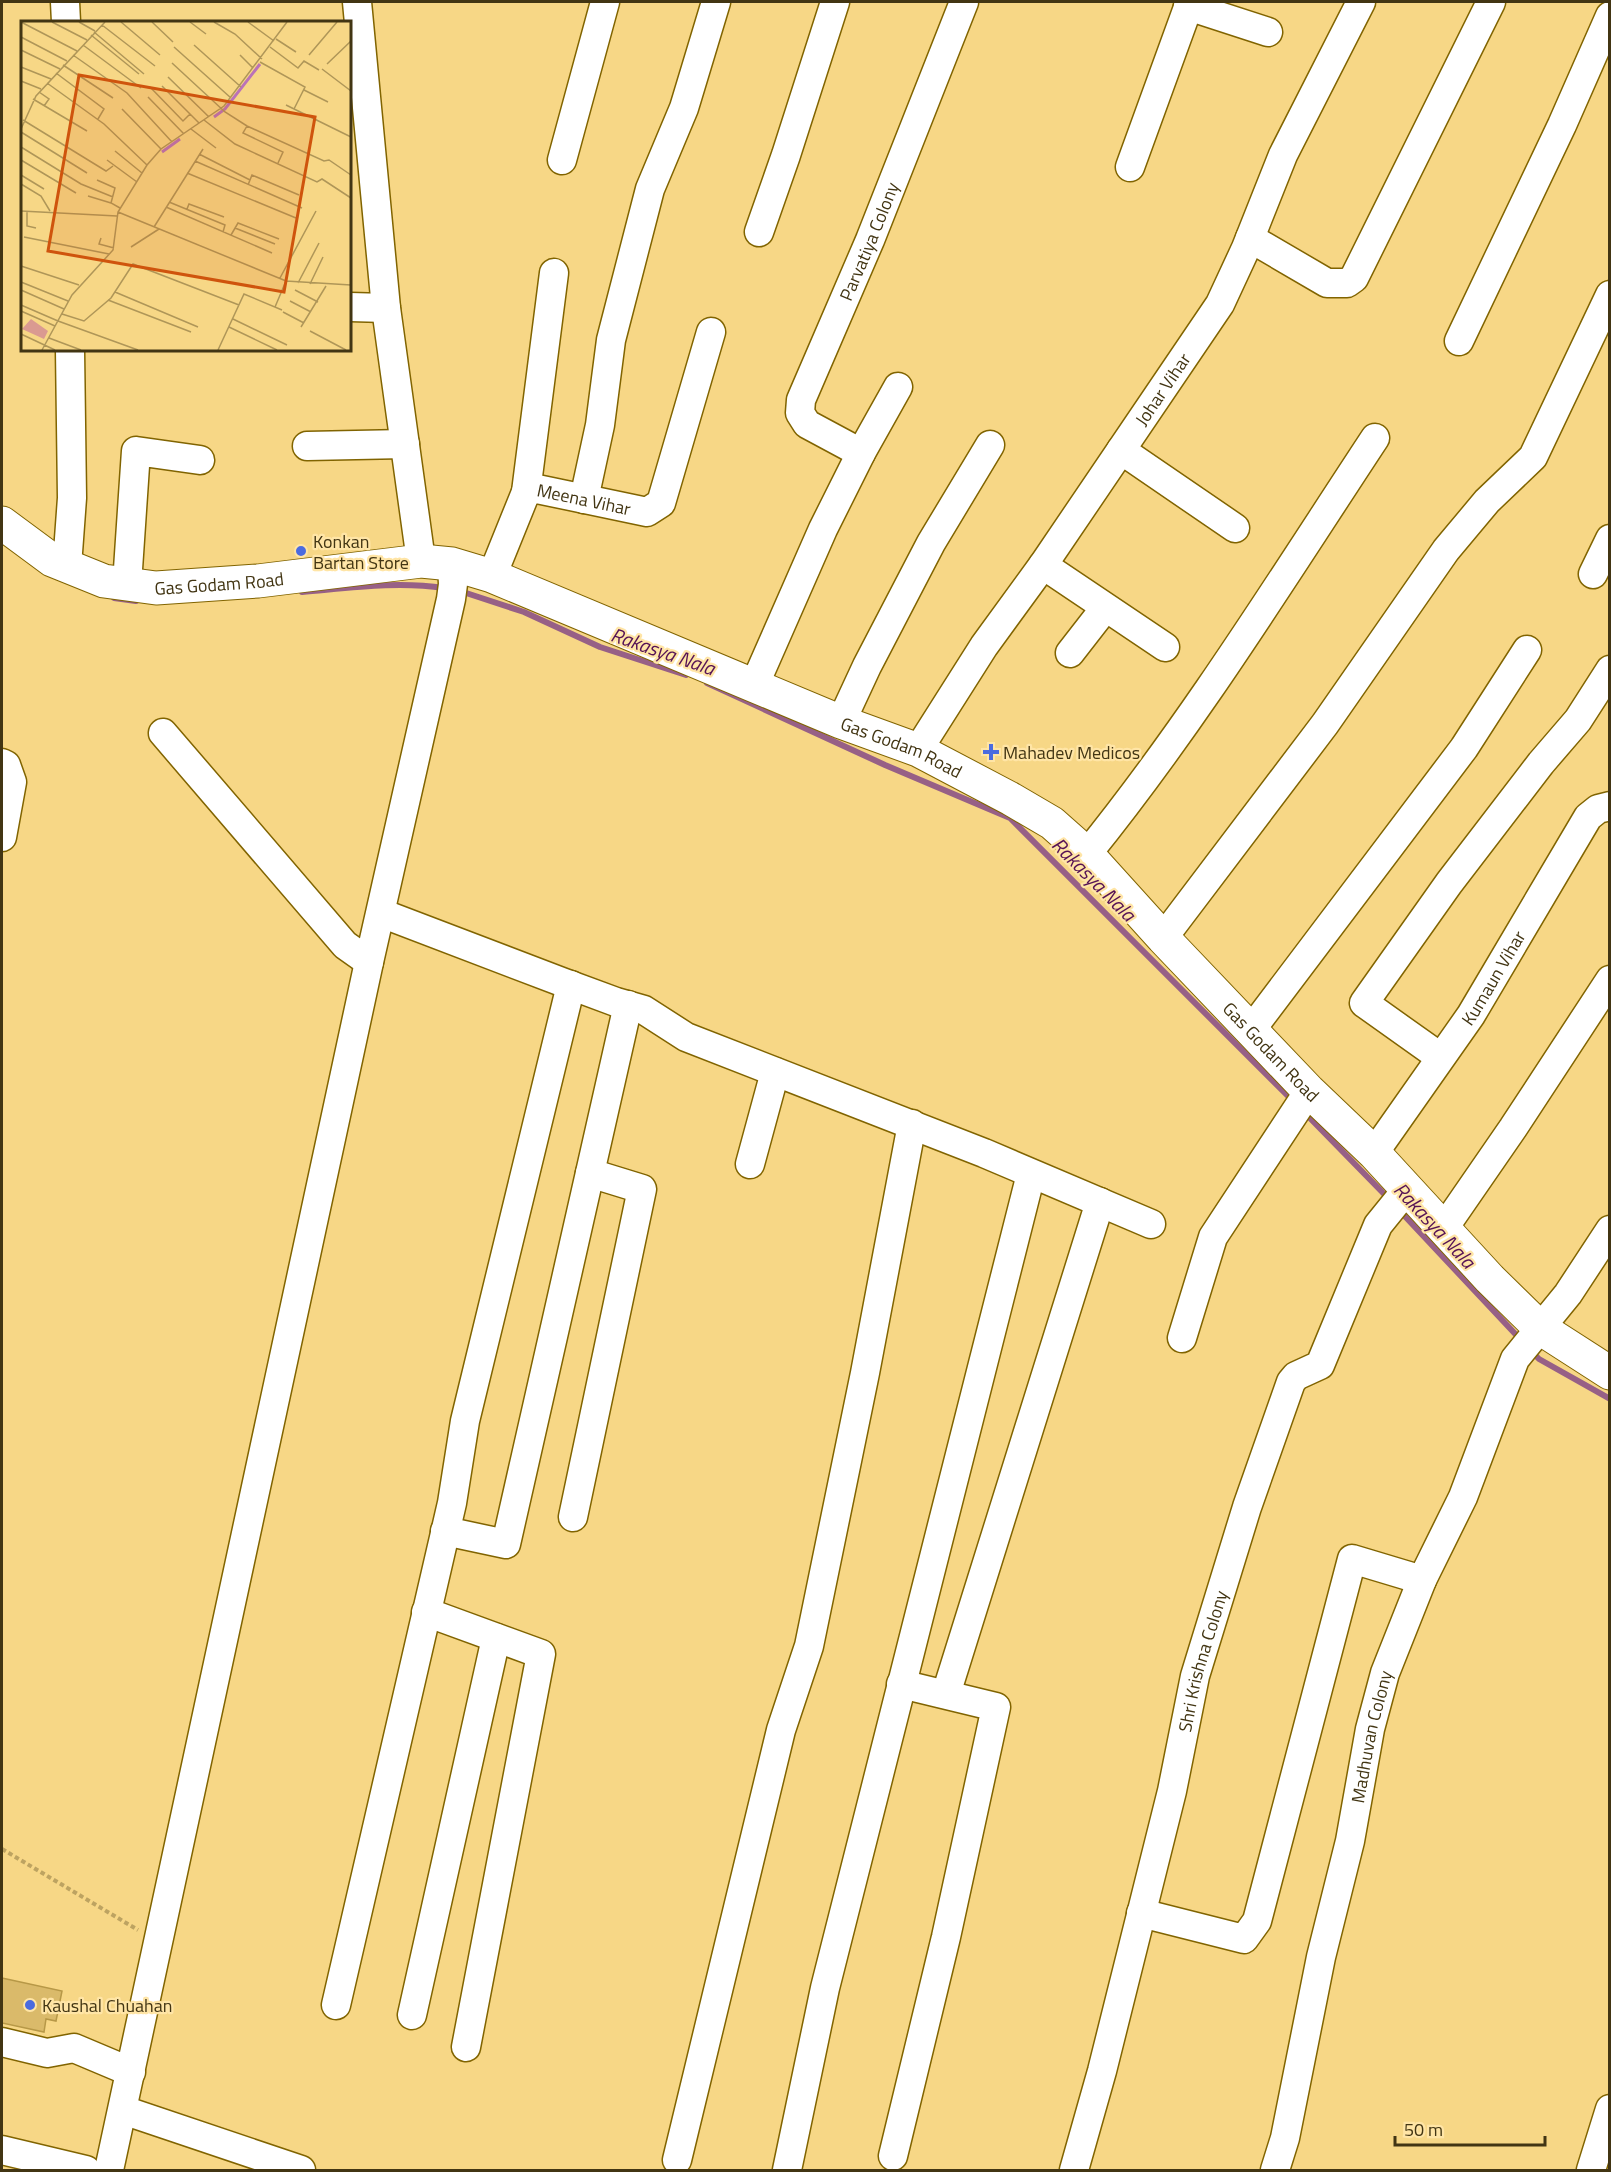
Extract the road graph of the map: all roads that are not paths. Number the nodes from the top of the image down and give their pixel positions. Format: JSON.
{"nodes":[{"id":1,"x":65,"y":2,"type":"edge"},
{"id":2,"x":357,"y":2,"type":"edge"},
{"id":3,"x":605,"y":2,"type":"edge"},
{"id":4,"x":716,"y":2,"type":"edge"},
{"id":5,"x":835,"y":2,"type":"edge"},
{"id":6,"x":964,"y":2,"type":"edge"},
{"id":7,"x":1361,"y":2,"type":"edge"},
{"id":8,"x":1491,"y":2,"type":"edge"},
{"id":9,"x":1189,"y":4,"type":"edge"},
{"id":10,"x":1610,"y":16,"type":"edge"},
{"id":11,"x":66,"y":21,"type":"edge"},
{"id":12,"x":1268,"y":32,"type":"dead end"},
{"id":13,"x":562,"y":160,"type":"dead end"},
{"id":14,"x":1130,"y":167,"type":"dead end"},
{"id":15,"x":759,"y":232,"type":"dead end"},
{"id":16,"x":1250,"y":238,"type":"junction"},
{"id":17,"x":554,"y":273,"type":"dead end"},
{"id":18,"x":1610,"y":295,"type":"edge"},
{"id":19,"x":351,"y":307,"type":"edge"},
{"id":20,"x":386,"y":308,"type":"junction"},
{"id":21,"x":711,"y":332,"type":"dead end"},
{"id":22,"x":1459,"y":341,"type":"dead end"},
{"id":23,"x":70,"y":351,"type":"edge"},
{"id":24,"x":898,"y":387,"type":"dead end"},
{"id":25,"x":1375,"y":438,"type":"dead end"},
{"id":26,"x":405,"y":444,"type":"junction"},
{"id":27,"x":990,"y":445,"type":"dead end"},
{"id":28,"x":307,"y":446,"type":"dead end"},
{"id":29,"x":1121,"y":450,"type":"junction"},
{"id":30,"x":861,"y":453,"type":"junction"},
{"id":31,"x":200,"y":460,"type":"dead end"},
{"id":32,"x":526,"y":492,"type":"junction"},
{"id":33,"x":584,"y":500,"type":"junction"},
{"id":34,"x":2,"y":523,"type":"edge"},
{"id":35,"x":1236,"y":528,"type":"dead end"},
{"id":36,"x":1610,"y":539,"type":"edge"},
{"id":37,"x":1043,"y":565,"type":"junction"},
{"id":38,"x":67,"y":566,"type":"junction"},
{"id":39,"x":1593,"y":574,"type":"dead end"},
{"id":40,"x":492,"y":576,"type":"junction"},
{"id":41,"x":444,"y":577,"type":"junction"},
{"id":42,"x":127,"y":584,"type":"junction"},
{"id":43,"x":1105,"y":608,"type":"junction"},
{"id":44,"x":1165,"y":646,"type":"dead end"},
{"id":45,"x":1527,"y":650,"type":"dead end"},
{"id":46,"x":1070,"y":654,"type":"dead end"},
{"id":47,"x":1610,"y":670,"type":"edge"},
{"id":48,"x":754,"y":686,"type":"junction"},
{"id":49,"x":841,"y":722,"type":"junction"},
{"id":50,"x":164,"y":733,"type":"dead end"},
{"id":51,"x":918,"y":750,"type":"junction"},
{"id":52,"x":2,"y":763,"type":"edge"},
{"id":53,"x":1610,"y":806,"type":"edge"},
{"id":54,"x":2,"y":837,"type":"edge"},
{"id":55,"x":1087,"y":854,"type":"junction"},
{"id":56,"x":381,"y":913,"type":"junction"},
{"id":57,"x":1163,"y":938,"type":"junction"},
{"id":58,"x":369,"y":962,"type":"junction"},
{"id":59,"x":1610,"y":980,"type":"edge"},
{"id":60,"x":571,"y":985,"type":"junction"},
{"id":61,"x":628,"y":1005,"type":"junction"},
{"id":62,"x":1251,"y":1029,"type":"junction"},
{"id":63,"x":1440,"y":1057,"type":"junction"},
{"id":64,"x":776,"y":1072,"type":"junction"},
{"id":65,"x":1302,"y":1102,"type":"junction"},
{"id":66,"x":912,"y":1124,"type":"junction"},
{"id":67,"x":1374,"y":1153,"type":"junction"},
{"id":68,"x":750,"y":1164,"type":"dead end"},
{"id":69,"x":590,"y":1173,"type":"junction"},
{"id":70,"x":1031,"y":1174,"type":"junction"},
{"id":71,"x":1397,"y":1201,"type":"junction"},
{"id":72,"x":1100,"y":1202,"type":"junction"},
{"id":73,"x":1151,"y":1224,"type":"dead end"},
{"id":74,"x":1444,"y":1228,"type":"junction"},
{"id":75,"x":1610,"y":1230,"type":"edge"},
{"id":76,"x":1182,"y":1338,"type":"dead end"},
{"id":77,"x":1529,"y":1342,"type":"junction"},
{"id":78,"x":1610,"y":1373,"type":"edge"},
{"id":79,"x":573,"y":1517,"type":"dead end"},
{"id":80,"x":445,"y":1531,"type":"junction"},
{"id":81,"x":1422,"y":1580,"type":"junction"},
{"id":82,"x":426,"y":1612,"type":"junction"},
{"id":83,"x":496,"y":1638,"type":"junction"},
{"id":84,"x":901,"y":1684,"type":"junction"},
{"id":85,"x":946,"y":1694,"type":"junction"},
{"id":86,"x":1141,"y":1913,"type":"junction"},
{"id":87,"x":336,"y":2005,"type":"dead end"},
{"id":88,"x":412,"y":2015,"type":"dead end"},
{"id":89,"x":2,"y":2042,"type":"edge"},
{"id":90,"x":466,"y":2047,"type":"dead end"},
{"id":91,"x":131,"y":2072,"type":"junction"},
{"id":92,"x":1610,"y":2109,"type":"edge"},
{"id":93,"x":123,"y":2110,"type":"junction"},
{"id":94,"x":2,"y":2150,"type":"edge"},
{"id":95,"x":892,"y":2156,"type":"dead end"},
{"id":96,"x":677,"y":2160,"type":"dead end"},
{"id":97,"x":86,"y":2170,"type":"edge"},
{"id":98,"x":109,"y":2170,"type":"edge"},
{"id":99,"x":301,"y":2170,"type":"edge"},
{"id":100,"x":787,"y":2170,"type":"edge"},
{"id":101,"x":1074,"y":2170,"type":"edge"},
{"id":102,"x":1275,"y":2170,"type":"edge"},
{"id":103,"x":1591,"y":2170,"type":"edge"}],
"edges":[{"from":1,"to":11,"type":"street"},
{"from":2,"to":20,"type":"street"},
{"from":3,"to":13,"type":"street"},
{"from":4,"to":33,"type":"street"},
{"from":5,"to":15,"type":"street"},
{"from":6,"to":30,"type":"street","name":"Parvatiya Colony"},
{"from":7,"to":16,"type":"street","name":"Johar Vihar"},
{"from":8,"to":16,"type":"street"},
{"from":9,"to":12,"type":"street"},
{"from":9,"to":14,"type":"street"},
{"from":10,"to":22,"type":"street"},
{"from":16,"to":29,"type":"street","name":"Johar Vihar"},
{"from":17,"to":32,"type":"street"},
{"from":18,"to":57,"type":"street"},
{"from":19,"to":20,"type":"street"},
{"from":20,"to":26,"type":"street"},
{"from":21,"to":33,"type":"street","name":"Meena Vihar"},
{"from":23,"to":38,"type":"street"},
{"from":24,"to":30,"type":"street"},
{"from":25,"to":55,"type":"street"},
{"from":26,"to":28,"type":"street"},
{"from":26,"to":41,"type":"street"},
{"from":27,"to":49,"type":"street"},
{"from":29,"to":35,"type":"street"},
{"from":29,"to":37,"type":"street","name":"Johar Vihar"},
{"from":30,"to":48,"type":"street"},
{"from":31,"to":42,"type":"street"},
{"from":32,"to":33,"type":"street","name":"Meena Vihar"},
{"from":32,"to":40,"type":"street","name":"Meena Vihar"},
{"from":34,"to":38,"type":"main road","name":"Gas Godam Road"},
{"from":36,"to":39,"type":"street"},
{"from":37,"to":43,"type":"street"},
{"from":37,"to":51,"type":"street","name":"Johar Vihar"},
{"from":38,"to":42,"type":"main road","name":"Gas Godam Road"},
{"from":40,"to":41,"type":"main road","name":"Gas Godam Road"},
{"from":40,"to":48,"type":"main road","name":"Gas Godam Road"},
{"from":41,"to":42,"type":"main road","name":"Gas Godam Road"},
{"from":41,"to":56,"type":"street"},
{"from":43,"to":44,"type":"street"},
{"from":43,"to":46,"type":"street"},
{"from":45,"to":62,"type":"street"},
{"from":47,"to":63,"type":"street"},
{"from":48,"to":49,"type":"main road","name":"Gas Godam Road"},
{"from":49,"to":51,"type":"main road","name":"Gas Godam Road"},
{"from":50,"to":58,"type":"street"},
{"from":51,"to":55,"type":"main road","name":"Gas Godam Road"},
{"from":52,"to":54,"type":"street"},
{"from":53,"to":63,"type":"street","name":"Kumaun Vihar"},
{"from":55,"to":57,"type":"main road","name":"Gas Godam Road"},
{"from":56,"to":58,"type":"street"},
{"from":56,"to":60,"type":"street"},
{"from":57,"to":62,"type":"main road","name":"Gas Godam Road"},
{"from":58,"to":91,"type":"street"},
{"from":59,"to":74,"type":"street"},
{"from":60,"to":61,"type":"street"},
{"from":60,"to":80,"type":"street"},
{"from":61,"to":64,"type":"street"},
{"from":61,"to":69,"type":"street"},
{"from":62,"to":65,"type":"main road","name":"Gas Godam Road"},
{"from":63,"to":67,"type":"street","name":"Kumaun Vihar"},
{"from":64,"to":66,"type":"street"},
{"from":64,"to":68,"type":"street"},
{"from":65,"to":67,"type":"main road","name":"Gas Godam Road"},
{"from":65,"to":76,"type":"street"},
{"from":66,"to":70,"type":"street"},
{"from":66,"to":96,"type":"street"},
{"from":67,"to":71,"type":"main road","name":"Gas Godam Road"},
{"from":69,"to":79,"type":"street"},
{"from":69,"to":80,"type":"street"},
{"from":70,"to":72,"type":"street"},
{"from":70,"to":84,"type":"street"},
{"from":71,"to":74,"type":"main road","name":"Gas Godam Road"},
{"from":71,"to":86,"type":"street","name":"Shri Krishna Colony"},
{"from":72,"to":73,"type":"street"},
{"from":72,"to":85,"type":"street"},
{"from":74,"to":77,"type":"main road","name":"Gas Godam Road"},
{"from":75,"to":77,"type":"street","name":"Madhuvan Colony"},
{"from":77,"to":78,"type":"main road","name":"Gas Godam Road"},
{"from":77,"to":81,"type":"street","name":"Madhuvan Colony"},
{"from":80,"to":82,"type":"street"},
{"from":81,"to":86,"type":"street"},
{"from":81,"to":102,"type":"street","name":"Madhuvan Colony"},
{"from":82,"to":83,"type":"street"},
{"from":82,"to":87,"type":"street"},
{"from":83,"to":88,"type":"street"},
{"from":83,"to":90,"type":"street"},
{"from":84,"to":85,"type":"street"},
{"from":84,"to":100,"type":"street"},
{"from":85,"to":95,"type":"street"},
{"from":86,"to":101,"type":"street","name":"Shri Krishna Colony"},
{"from":89,"to":91,"type":"street"},
{"from":91,"to":93,"type":"street"},
{"from":92,"to":103,"type":"street"},
{"from":93,"to":98,"type":"street"},
{"from":93,"to":99,"type":"street"},
{"from":94,"to":97,"type":"street"}]}
